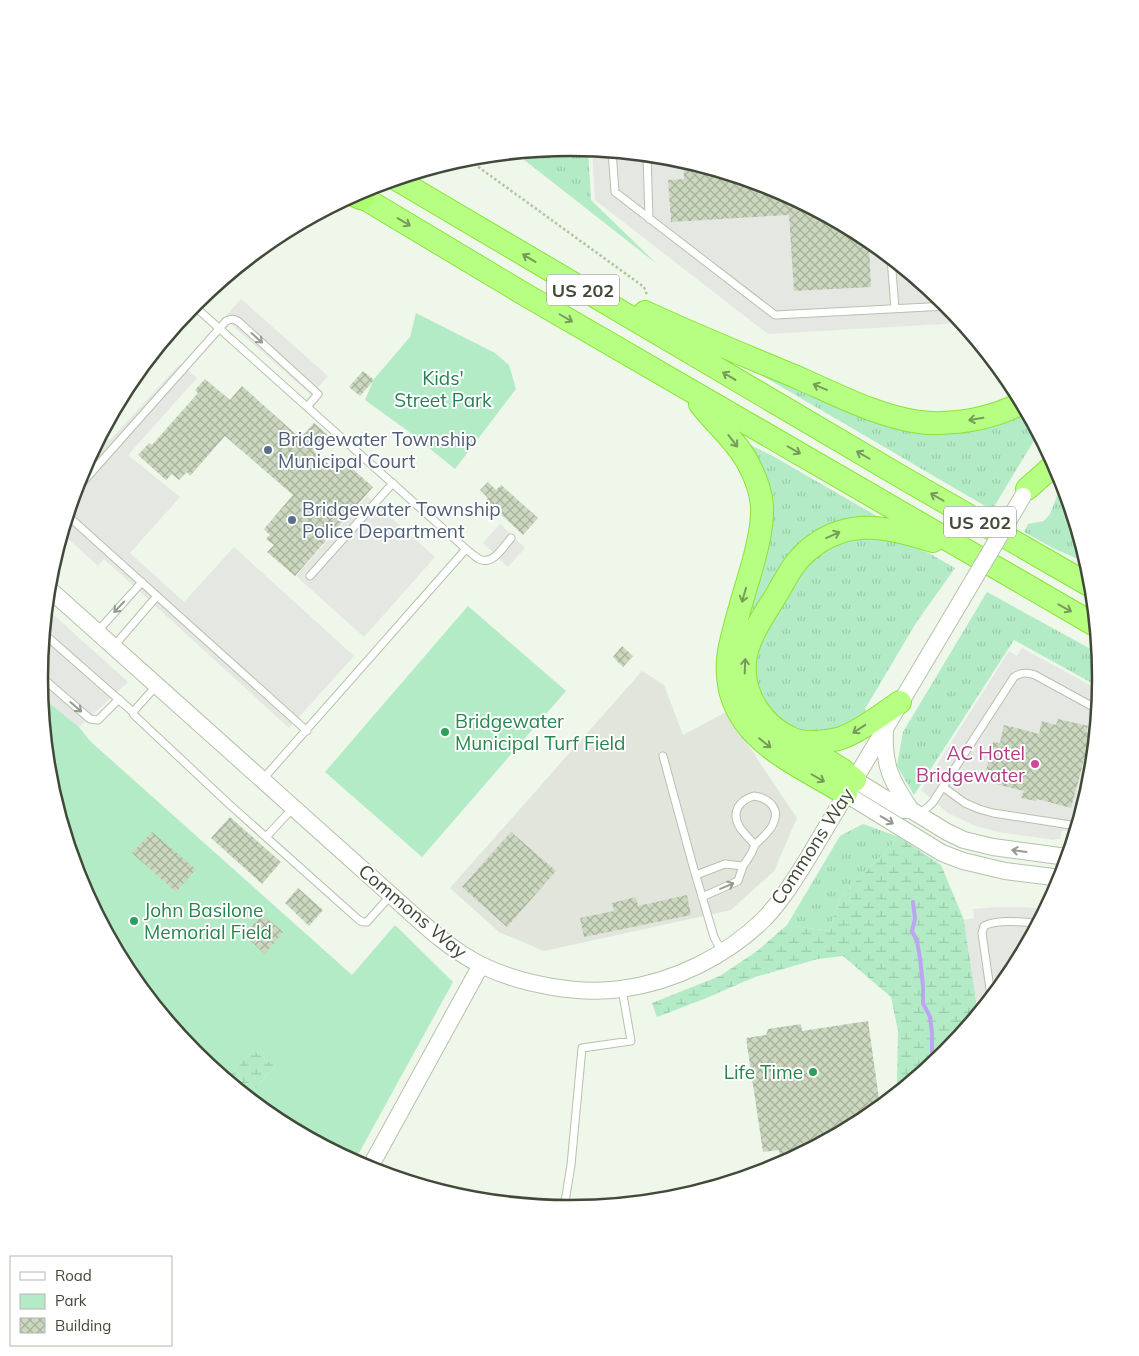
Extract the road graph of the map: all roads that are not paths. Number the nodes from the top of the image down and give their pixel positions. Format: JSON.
{"nodes":[{"id":1,"x":612,"y":158,"type":"edge"},
{"id":2,"x":647,"y":162,"type":"edge"},
{"id":3,"x":404,"y":184,"type":"edge"},
{"id":4,"x":366,"y":198,"type":"edge"},
{"id":5,"x":649,"y":219,"type":"junction"},
{"id":6,"x":892,"y":268,"type":"edge"},
{"id":7,"x":561,"y":277,"type":"junction"},
{"id":8,"x":936,"y":306,"type":"edge"},
{"id":9,"x":895,"y":308,"type":"junction"},
{"id":10,"x":198,"y":311,"type":"edge"},
{"id":11,"x":219,"y":329,"type":"junction"},
{"id":12,"x":691,"y":391,"type":"junction"},
{"id":13,"x":1015,"y":406,"type":"edge"},
{"id":14,"x":307,"y":407,"type":"junction"},
{"id":15,"x":1044,"y":460,"type":"edge"},
{"id":16,"x":1049,"y":470,"type":"edge"},
{"id":17,"x":88,"y":477,"type":"edge"},
{"id":18,"x":393,"y":482,"type":"junction"},
{"id":19,"x":1025,"y":493,"type":"junction"},
{"id":20,"x":72,"y":520,"type":"edge"},
{"id":21,"x":511,"y":538,"type":"dead end"},
{"id":22,"x":466,"y":549,"type":"junction"},
{"id":23,"x":964,"y":550,"type":"junction"},
{"id":24,"x":1055,"y":565,"type":"junction"},
{"id":25,"x":1080,"y":570,"type":"edge"},
{"id":26,"x":310,"y":576,"type":"dead end"},
{"id":27,"x":1082,"y":581,"type":"edge"},
{"id":28,"x":142,"y":582,"type":"junction"},
{"id":29,"x":55,"y":594,"type":"edge"},
{"id":30,"x":157,"y":596,"type":"junction"},
{"id":31,"x":1088,"y":621,"type":"edge"},
{"id":32,"x":97,"y":632,"type":"junction"},
{"id":33,"x":49,"y":639,"type":"edge"},
{"id":34,"x":113,"y":646,"type":"junction"},
{"id":35,"x":48,"y":683,"type":"edge"},
{"id":36,"x":157,"y":685,"type":"junction"},
{"id":37,"x":119,"y":699,"type":"junction"},
{"id":38,"x":900,"y":702,"type":"junction"},
{"id":39,"x":1090,"y":705,"type":"edge"},
{"id":40,"x":133,"y":712,"type":"junction"},
{"id":41,"x":886,"y":726,"type":"junction"},
{"id":42,"x":306,"y":731,"type":"junction"},
{"id":43,"x":795,"y":740,"type":"junction"},
{"id":44,"x":663,"y":756,"type":"dead end"},
{"id":45,"x":263,"y":779,"type":"junction"},
{"id":46,"x":850,"y":787,"type":"junction"},
{"id":47,"x":943,"y":787,"type":"junction"},
{"id":48,"x":293,"y":808,"type":"junction"},
{"id":49,"x":914,"y":812,"type":"junction"},
{"id":50,"x":1070,"y":825,"type":"edge"},
{"id":51,"x":266,"y":837,"type":"junction"},
{"id":52,"x":755,"y":845,"type":"junction"},
{"id":53,"x":1060,"y":857,"type":"edge"},
{"id":54,"x":743,"y":866,"type":"junction"},
{"id":55,"x":696,"y":876,"type":"junction"},
{"id":56,"x":1052,"y":877,"type":"edge"},
{"id":57,"x":391,"y":895,"type":"junction"},
{"id":58,"x":702,"y":897,"type":"junction"},
{"id":59,"x":1031,"y":923,"type":"edge"},
{"id":60,"x":722,"y":952,"type":"junction"},
{"id":61,"x":481,"y":965,"type":"junction"},
{"id":62,"x":991,"y":987,"type":"edge"},
{"id":63,"x":622,"y":989,"type":"junction"},
{"id":64,"x":373,"y":1161,"type":"edge"},
{"id":65,"x":565,"y":1200,"type":"edge"}],
"edges":[{"from":1,"to":5,"type":"lane"},
{"from":2,"to":5,"type":"lane"},
{"from":7,"to":3,"type":"highway","number":"US 202","one_way":true},
{"from":4,"to":12,"type":"highway","number":"US 202","one_way":true},
{"from":5,"to":9,"type":"lane"},
{"from":6,"to":9,"type":"lane"},
{"from":13,"to":7,"type":"highway","one_way":true},
{"from":24,"to":7,"type":"highway","number":"US 202","one_way":true},
{"from":8,"to":9,"type":"lane"},
{"from":10,"to":11,"type":"lane"},
{"from":11,"to":14,"type":"lane"},
{"from":11,"to":14,"type":"lane","one_way":true},
{"from":11,"to":17,"type":"lane"},
{"from":12,"to":23,"type":"highway","number":"US 202","one_way":true},
{"from":12,"to":46,"type":"highway","one_way":true},
{"from":14,"to":18,"type":"lane"},
{"from":15,"to":19,"type":"street","name":"Commons Way"},
{"from":16,"to":19,"type":"highway"},
{"from":18,"to":22,"type":"lane"},
{"from":18,"to":26,"type":"lane"},
{"from":19,"to":38,"type":"street","name":"Commons Way","bridge":true},
{"from":20,"to":28,"type":"lane"},
{"from":21,"to":22,"type":"lane"},
{"from":22,"to":42,"type":"lane"},
{"from":23,"to":31,"type":"highway","number":"US 202","one_way":true},
{"from":43,"to":23,"type":"highway","one_way":true},
{"from":24,"to":25,"type":"highway"},
{"from":24,"to":27,"type":"highway","number":"US 202"},
{"from":28,"to":30,"type":"lane"},
{"from":28,"to":32,"type":"lane","one_way":true},
{"from":29,"to":32,"type":"street","name":"Commons Way"},
{"from":30,"to":34,"type":"lane"},
{"from":30,"to":42,"type":"lane"},
{"from":32,"to":34,"type":"street","name":"Commons Way"},
{"from":33,"to":37,"type":"lane"},
{"from":34,"to":36,"type":"street","name":"Commons Way"},
{"from":35,"to":37,"type":"lane","one_way":true},
{"from":36,"to":40,"type":"lane"},
{"from":36,"to":45,"type":"street","name":"Commons Way"},
{"from":37,"to":40,"type":"lane"},
{"from":38,"to":41,"type":"street","name":"Commons Way"},
{"from":38,"to":43,"type":"highway","one_way":true},
{"from":39,"to":47,"type":"lane"},
{"from":40,"to":51,"type":"lane"},
{"from":41,"to":46,"type":"street","name":"Commons Way"},
{"from":41,"to":49,"type":"street"},
{"from":42,"to":45,"type":"lane"},
{"from":43,"to":46,"type":"highway"},
{"from":44,"to":55,"type":"lane"},
{"from":45,"to":48,"type":"street","name":"Commons Way"},
{"from":46,"to":49,"type":"street"},
{"from":46,"to":56,"type":"street","one_way":true},
{"from":46,"to":60,"type":"street","name":"Commons Way"},
{"from":47,"to":49,"type":"lane"},
{"from":47,"to":50,"type":"lane"},
{"from":48,"to":51,"type":"lane"},
{"from":48,"to":57,"type":"street","name":"Commons Way"},
{"from":53,"to":49,"type":"street","one_way":true},
{"from":51,"to":57,"type":"lane"},
{"from":52,"to":52,"type":"lane"},
{"from":52,"to":54,"type":"lane"},
{"from":54,"to":55,"type":"lane"},
{"from":58,"to":54,"type":"lane","one_way":true},
{"from":55,"to":58,"type":"lane"},
{"from":57,"to":61,"type":"street","name":"Commons Way"},
{"from":58,"to":60,"type":"lane"},
{"from":59,"to":62,"type":"lane"},
{"from":60,"to":63,"type":"street","name":"Commons Way"},
{"from":61,"to":63,"type":"street","name":"Commons Way"},
{"from":61,"to":64,"type":"street"},
{"from":63,"to":65,"type":"lane"}]}
